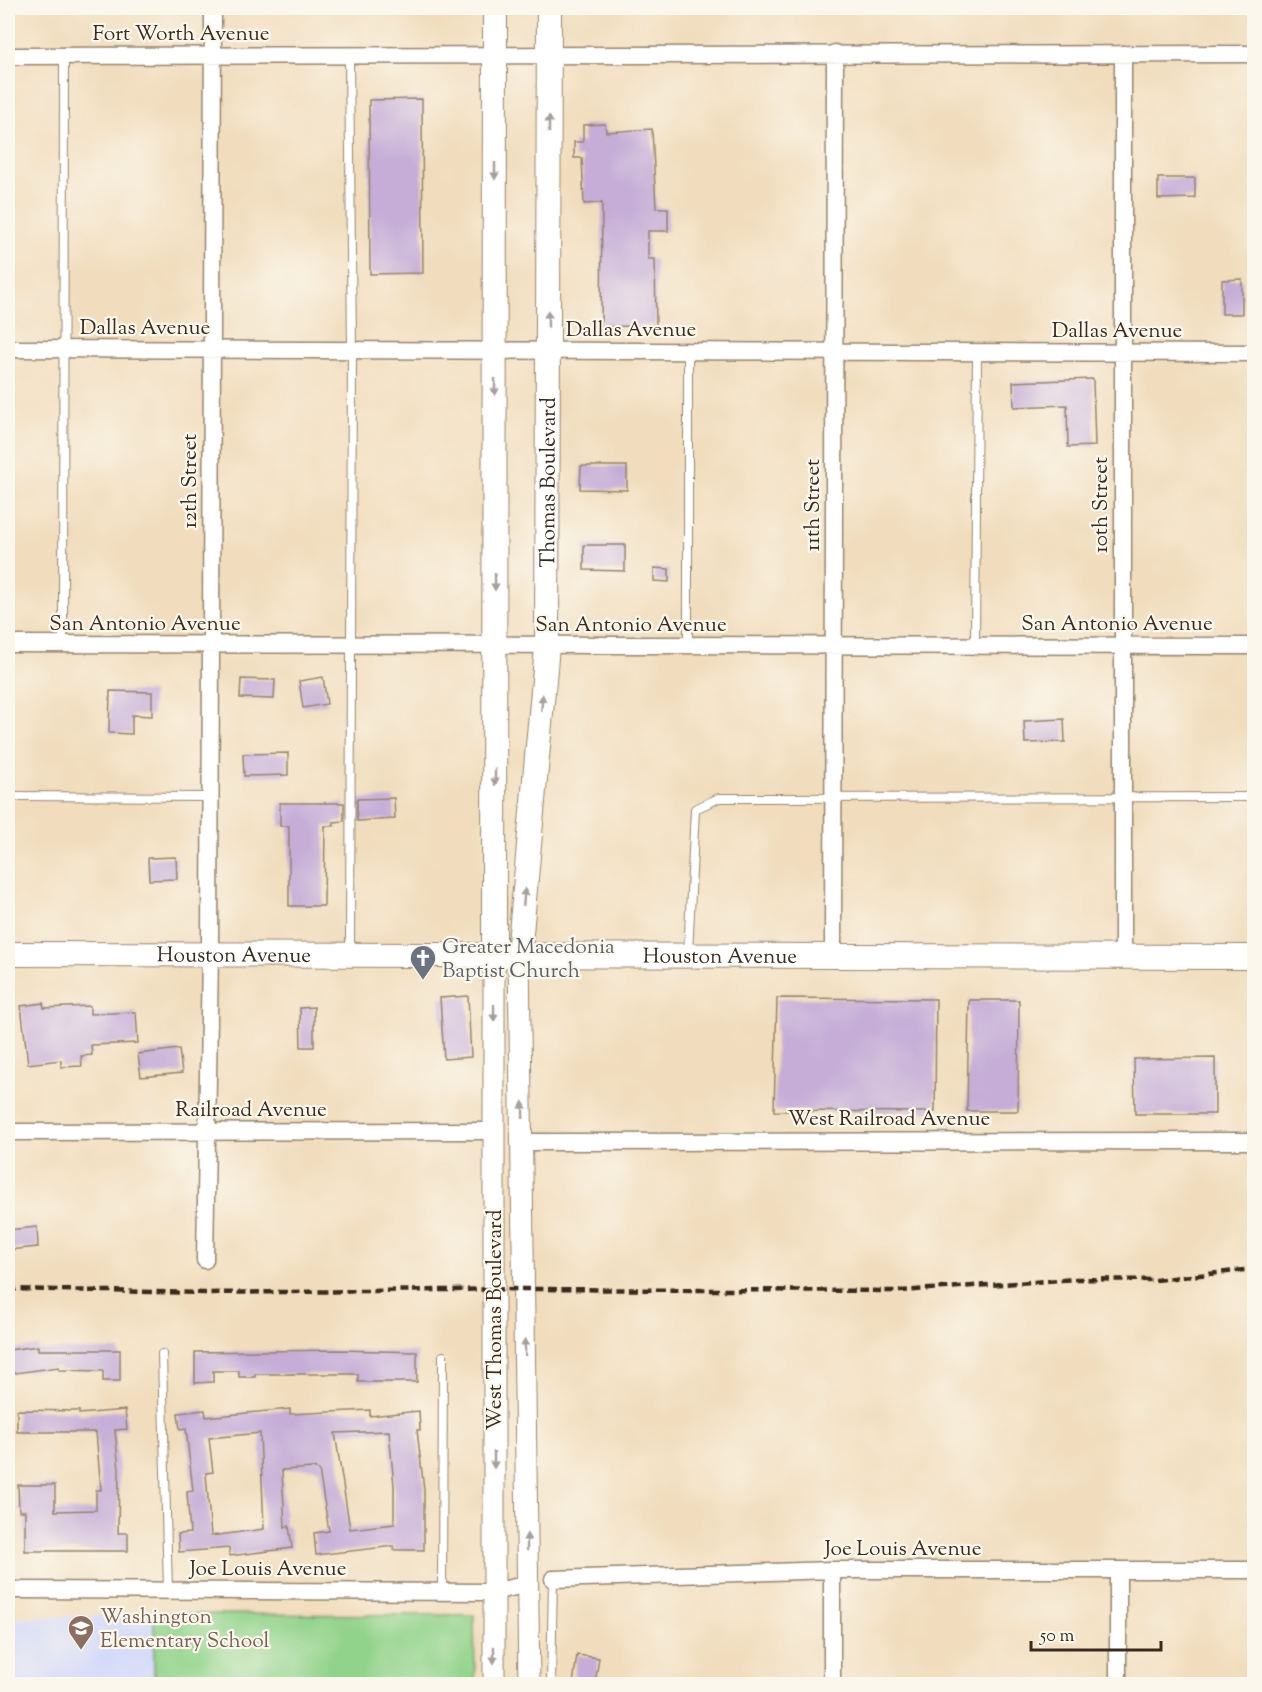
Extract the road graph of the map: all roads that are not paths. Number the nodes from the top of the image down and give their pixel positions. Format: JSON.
{"nodes":[{"id":1,"x":213,"y":8,"type":"edge"},
{"id":2,"x":495,"y":8,"type":"edge"},
{"id":3,"x":549,"y":8,"type":"edge"},
{"id":4,"x":549,"y":53,"type":"junction"},
{"id":5,"x":835,"y":53,"type":"junction"},
{"id":6,"x":495,"y":54,"type":"junction"},
{"id":7,"x":1123,"y":54,"type":"junction"},
{"id":8,"x":1254,"y":54,"type":"edge"},
{"id":9,"x":349,"y":55,"type":"junction"},
{"id":10,"x":8,"y":56,"type":"edge"},
{"id":11,"x":64,"y":56,"type":"junction"},
{"id":12,"x":212,"y":56,"type":"junction"},
{"id":13,"x":8,"y":349,"type":"edge"},
{"id":14,"x":64,"y":349,"type":"junction"},
{"id":15,"x":212,"y":350,"type":"junction"},
{"id":16,"x":352,"y":350,"type":"junction"},
{"id":17,"x":495,"y":351,"type":"junction"},
{"id":18,"x":548,"y":351,"type":"junction"},
{"id":19,"x":688,"y":352,"type":"junction"},
{"id":20,"x":834,"y":352,"type":"junction"},
{"id":21,"x":977,"y":353,"type":"junction"},
{"id":22,"x":1123,"y":353,"type":"junction"},
{"id":23,"x":1254,"y":353,"type":"edge"},
{"id":24,"x":8,"y":645,"type":"edge"},
{"id":25,"x":63,"y":645,"type":"junction"},
{"id":26,"x":211,"y":646,"type":"junction"},
{"id":27,"x":351,"y":646,"type":"junction"},
{"id":28,"x":688,"y":646,"type":"junction"},
{"id":29,"x":834,"y":646,"type":"junction"},
{"id":30,"x":975,"y":646,"type":"junction"},
{"id":31,"x":1123,"y":646,"type":"junction"},
{"id":32,"x":1254,"y":646,"type":"edge"},
{"id":33,"x":495,"y":647,"type":"junction"},
{"id":34,"x":547,"y":647,"type":"junction"},
{"id":35,"x":8,"y":796,"type":"edge"},
{"id":36,"x":211,"y":796,"type":"junction"},
{"id":37,"x":833,"y":797,"type":"junction"},
{"id":38,"x":1123,"y":797,"type":"junction"},
{"id":39,"x":1254,"y":797,"type":"edge"},
{"id":40,"x":8,"y":954,"type":"edge"},
{"id":41,"x":210,"y":954,"type":"junction"},
{"id":42,"x":350,"y":954,"type":"junction"},
{"id":43,"x":494,"y":955,"type":"junction"},
{"id":44,"x":519,"y":955,"type":"junction"},
{"id":45,"x":688,"y":956,"type":"junction"},
{"id":46,"x":833,"y":956,"type":"junction"},
{"id":47,"x":1123,"y":957,"type":"junction"},
{"id":48,"x":1254,"y":957,"type":"edge"},
{"id":49,"x":207,"y":1131,"type":"junction"},
{"id":50,"x":494,"y":1131,"type":"junction"},
{"id":51,"x":8,"y":1132,"type":"edge"},
{"id":52,"x":523,"y":1142,"type":"junction"},
{"id":53,"x":1254,"y":1142,"type":"edge"},
{"id":54,"x":205,"y":1260,"type":"dead end"},
{"id":55,"x":162,"y":1354,"type":"dead end"},
{"id":56,"x":443,"y":1356,"type":"dead end"},
{"id":57,"x":832,"y":1570,"type":"junction"},
{"id":58,"x":1254,"y":1570,"type":"edge"},
{"id":59,"x":1118,"y":1571,"type":"junction"},
{"id":60,"x":553,"y":1579,"type":"joint"},
{"id":61,"x":528,"y":1584,"type":"junction"},
{"id":62,"x":8,"y":1590,"type":"edge"},
{"id":63,"x":168,"y":1591,"type":"junction"},
{"id":64,"x":442,"y":1592,"type":"junction"},
{"id":65,"x":494,"y":1592,"type":"junction"},
{"id":66,"x":494,"y":1684,"type":"edge"},
{"id":67,"x":529,"y":1684,"type":"edge"},
{"id":68,"x":551,"y":1684,"type":"edge"},
{"id":69,"x":832,"y":1684,"type":"edge"},
{"id":70,"x":1118,"y":1684,"type":"edge"}],
"edges":[{"from":1,"to":12,"type":"street","name":"12th Street"},
{"from":2,"to":6,"type":"main road"},
{"from":3,"to":4,"type":"main road","name":"Thomas Boulevard"},
{"from":4,"to":5,"type":"street","name":"Fort Worth Avenue"},
{"from":4,"to":6,"type":"street","name":"Fort Worth Avenue"},
{"from":18,"to":4,"type":"main road","name":"Thomas Boulevard","one_way":true},
{"from":5,"to":7,"type":"street","name":"Fort Worth Avenue"},
{"from":5,"to":20,"type":"street","name":"11th Street"},
{"from":6,"to":9,"type":"street","name":"Fort Worth Avenue"},
{"from":6,"to":17,"type":"main road","one_way":true},
{"from":7,"to":8,"type":"street","name":"Fort Worth Avenue"},
{"from":7,"to":22,"type":"street","name":"10th Street"},
{"from":9,"to":12,"type":"street","name":"Fort Worth Avenue"},
{"from":9,"to":16,"type":"lane"},
{"from":10,"to":11,"type":"street","name":"Fort Worth Avenue"},
{"from":11,"to":12,"type":"street","name":"Fort Worth Avenue"},
{"from":11,"to":14,"type":"lane"},
{"from":12,"to":15,"type":"street","name":"12th Street"},
{"from":13,"to":14,"type":"street","name":"Dallas Avenue"},
{"from":14,"to":15,"type":"street","name":"Dallas Avenue"},
{"from":14,"to":25,"type":"lane"},
{"from":15,"to":16,"type":"street","name":"Dallas Avenue"},
{"from":15,"to":26,"type":"street","name":"12th Street"},
{"from":16,"to":17,"type":"street","name":"Dallas Avenue"},
{"from":16,"to":27,"type":"lane"},
{"from":17,"to":18,"type":"street","name":"Dallas Avenue"},
{"from":17,"to":33,"type":"main road","one_way":true},
{"from":18,"to":19,"type":"street","name":"Dallas Avenue"},
{"from":18,"to":34,"type":"main road","name":"Thomas Boulevard"},
{"from":19,"to":20,"type":"street","name":"Dallas Avenue"},
{"from":19,"to":28,"type":"lane"},
{"from":20,"to":21,"type":"street","name":"Dallas Avenue"},
{"from":20,"to":29,"type":"street","name":"11th Street"},
{"from":21,"to":22,"type":"street","name":"Dallas Avenue"},
{"from":21,"to":30,"type":"lane"},
{"from":22,"to":23,"type":"street","name":"Dallas Avenue"},
{"from":22,"to":31,"type":"street","name":"10th Street"},
{"from":24,"to":25,"type":"street","name":"San Antonio Avenue"},
{"from":25,"to":26,"type":"street","name":"San Antonio Avenue"},
{"from":26,"to":27,"type":"street","name":"San Antonio Avenue"},
{"from":26,"to":36,"type":"street","name":"12th Street"},
{"from":27,"to":33,"type":"street","name":"San Antonio Avenue"},
{"from":27,"to":42,"type":"lane"},
{"from":28,"to":29,"type":"street","name":"San Antonio Avenue"},
{"from":28,"to":34,"type":"street","name":"San Antonio Avenue"},
{"from":29,"to":30,"type":"street","name":"San Antonio Avenue"},
{"from":29,"to":37,"type":"street","name":"11th Street"},
{"from":30,"to":31,"type":"street","name":"San Antonio Avenue"},
{"from":31,"to":32,"type":"street","name":"San Antonio Avenue"},
{"from":31,"to":38,"type":"street","name":"10th Street"},
{"from":33,"to":34,"type":"street","name":"San Antonio Avenue"},
{"from":33,"to":43,"type":"main road","one_way":true},
{"from":44,"to":34,"type":"main road","name":"Thomas Boulevard","one_way":true},
{"from":35,"to":36,"type":"lane"},
{"from":36,"to":41,"type":"street","name":"12th Street"},
{"from":37,"to":38,"type":"lane"},
{"from":37,"to":45,"type":"lane"},
{"from":37,"to":46,"type":"street","name":"11th Street"},
{"from":38,"to":39,"type":"lane"},
{"from":38,"to":47,"type":"street","name":"10th Street"},
{"from":40,"to":41,"type":"main road","name":"Houston Avenue"},
{"from":41,"to":42,"type":"main road","name":"Houston Avenue"},
{"from":41,"to":49,"type":"street","name":"12th Street"},
{"from":42,"to":43,"type":"main road","name":"Houston Avenue"},
{"from":43,"to":44,"type":"main road","name":"Houston Avenue"},
{"from":43,"to":50,"type":"street","name":"West Thomas Boulevard","one_way":true},
{"from":44,"to":45,"type":"main road","name":"Houston Avenue"},
{"from":52,"to":44,"type":"street","name":"West Thomas Boulevard","one_way":true},
{"from":45,"to":46,"type":"main road","name":"Houston Avenue"},
{"from":46,"to":47,"type":"main road","name":"Houston Avenue"},
{"from":47,"to":48,"type":"main road","name":"Houston Avenue"},
{"from":49,"to":50,"type":"street","name":"Railroad Avenue"},
{"from":49,"to":51,"type":"street","name":"Railroad Avenue"},
{"from":49,"to":54,"type":"street","name":"12th Street"},
{"from":50,"to":65,"type":"street","name":"West Thomas Boulevard","one_way":true},
{"from":52,"to":53,"type":"street","name":"West Railroad Avenue"},
{"from":61,"to":52,"type":"street","name":"West Thomas Boulevard","one_way":true},
{"from":55,"to":63,"type":"lane"},
{"from":56,"to":64,"type":"lane"},
{"from":57,"to":59,"type":"street","name":"Joe Louis Avenue"},
{"from":57,"to":60,"type":"street","name":"Joe Louis Avenue"},
{"from":57,"to":69,"type":"street"},
{"from":58,"to":59,"type":"street","name":"Joe Louis Avenue"},
{"from":59,"to":70,"type":"street"},
{"from":60,"to":68,"type":"lane"},
{"from":61,"to":65,"type":"street","name":"Joe Louis Avenue"},
{"from":61,"to":67,"type":"street","name":"West Thomas Boulevard"},
{"from":62,"to":63,"type":"street","name":"Joe Louis Avenue"},
{"from":63,"to":64,"type":"street","name":"Joe Louis Avenue"},
{"from":64,"to":65,"type":"street","name":"Joe Louis Avenue"},
{"from":65,"to":66,"type":"street","name":"West Thomas Boulevard","one_way":true}]}
